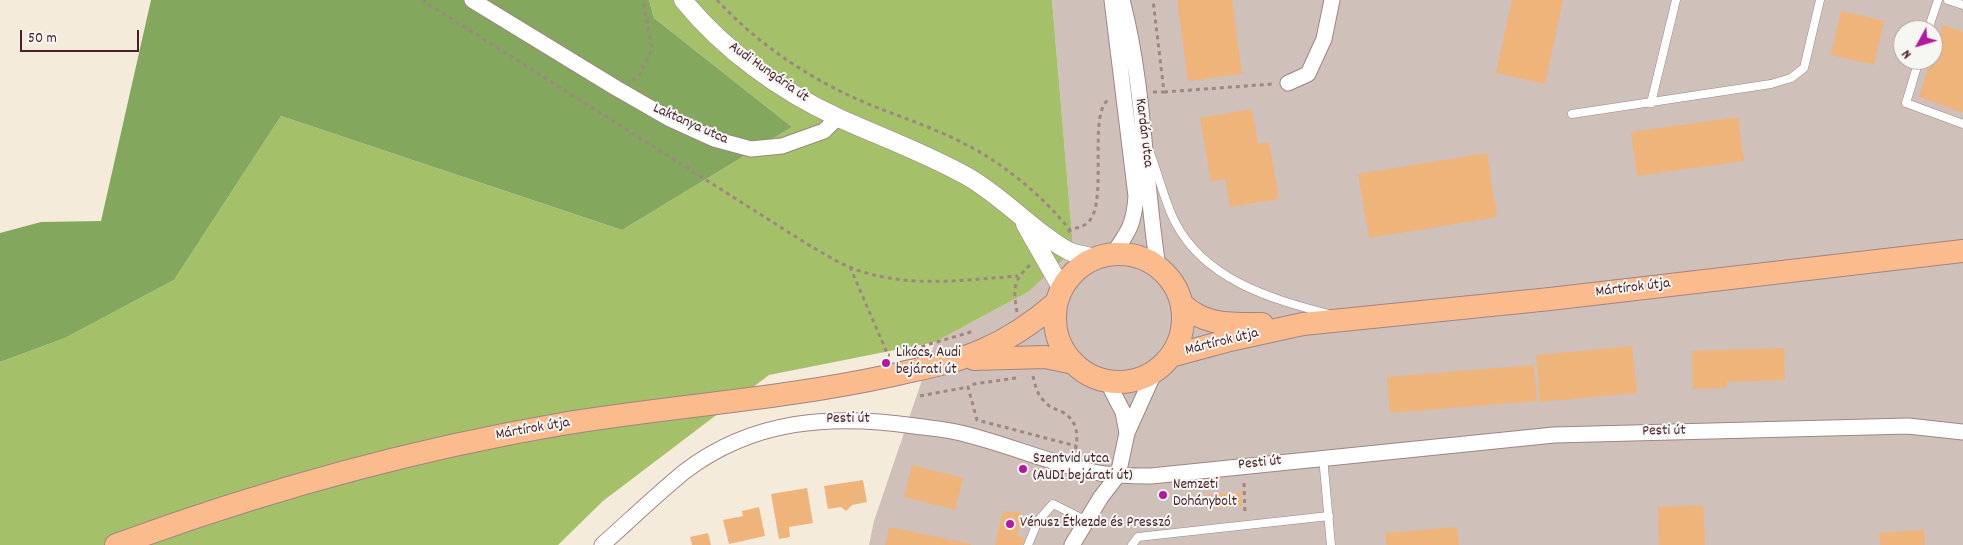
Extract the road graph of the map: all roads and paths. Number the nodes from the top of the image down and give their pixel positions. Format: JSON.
{"nodes":[{"id":1,"x":422,"y":0,"type":"edge"},
{"id":2,"x":472,"y":0,"type":"edge"},
{"id":3,"x":642,"y":0,"type":"edge"},
{"id":4,"x":683,"y":0,"type":"edge"},
{"id":5,"x":717,"y":0,"type":"edge"},
{"id":6,"x":1112,"y":0,"type":"edge"},
{"id":7,"x":1122,"y":0,"type":"edge"},
{"id":8,"x":1153,"y":0,"type":"edge"},
{"id":9,"x":1332,"y":0,"type":"edge"},
{"id":10,"x":1676,"y":0,"type":"edge"},
{"id":11,"x":1820,"y":0,"type":"edge"},
{"id":12,"x":1938,"y":0,"type":"edge"},
{"id":13,"x":1948,"y":0,"type":"edge"},
{"id":14,"x":1963,"y":5,"type":"edge"},
{"id":15,"x":1931,"y":20,"type":"edge"},
{"id":16,"x":1916,"y":70,"type":"edge"},
{"id":17,"x":1288,"y":83,"type":"joint"},
{"id":18,"x":616,"y":88,"type":"junction"},
{"id":19,"x":1164,"y":92,"type":"junction"},
{"id":20,"x":1131,"y":94,"type":"junction"},
{"id":21,"x":1651,"y":102,"type":"junction"},
{"id":22,"x":1572,"y":114,"type":"dead end"},
{"id":23,"x":838,"y":117,"type":"junction"},
{"id":24,"x":1963,"y":124,"type":"edge"},
{"id":25,"x":1145,"y":138,"type":"junction"},
{"id":26,"x":1070,"y":230,"type":"junction"},
{"id":27,"x":1049,"y":249,"type":"junction"},
{"id":28,"x":1963,"y":251,"type":"edge"},
{"id":29,"x":1105,"y":256,"type":"junction"},
{"id":30,"x":1158,"y":267,"type":"junction"},
{"id":31,"x":850,"y":268,"type":"junction"},
{"id":32,"x":1018,"y":276,"type":"junction"},
{"id":33,"x":1060,"y":296,"type":"junction"},
{"id":34,"x":1182,"y":304,"type":"junction"},
{"id":35,"x":1351,"y":319,"type":"junction"},
{"id":36,"x":1303,"y":324,"type":"junction"},
{"id":37,"x":982,"y":329,"type":"dead end"},
{"id":38,"x":1022,"y":330,"type":"junction"},
{"id":39,"x":905,"y":351,"type":"dead end"},
{"id":40,"x":896,"y":353,"type":"dead end"},
{"id":41,"x":961,"y":359,"type":"junction"},
{"id":42,"x":1074,"y":363,"type":"junction"},
{"id":43,"x":1163,"y":364,"type":"junction"},
{"id":44,"x":1031,"y":366,"type":"junction"},
{"id":45,"x":1107,"y":381,"type":"junction"},
{"id":46,"x":968,"y":387,"type":"junction"},
{"id":47,"x":920,"y":396,"type":"dead end"},
{"id":48,"x":1963,"y":432,"type":"edge"},
{"id":49,"x":1127,"y":433,"type":"junction"},
{"id":50,"x":1076,"y":446,"type":"junction"},
{"id":51,"x":1324,"y":457,"type":"junction"},
{"id":52,"x":1072,"y":466,"type":"junction"},
{"id":53,"x":1118,"y":476,"type":"junction"},
{"id":54,"x":1244,"y":484,"type":"dead end"},
{"id":55,"x":1329,"y":516,"type":"junction"},
{"id":56,"x":1087,"y":521,"type":"junction"},
{"id":57,"x":1246,"y":526,"type":"junction"},
{"id":58,"x":116,"y":545,"type":"edge"},
{"id":59,"x":602,"y":545,"type":"edge"},
{"id":60,"x":1028,"y":545,"type":"edge"},
{"id":61,"x":1072,"y":545,"type":"edge"},
{"id":62,"x":1132,"y":545,"type":"edge"},
{"id":63,"x":1331,"y":545,"type":"edge"}],
"edges":[{"from":1,"to":31,"type":"path"},
{"from":2,"to":18,"type":"street","name":"Laktanya utca"},
{"from":3,"to":18,"type":"path"},
{"from":4,"to":23,"type":"street","name":"Audi Hungária út"},
{"from":5,"to":26,"type":"path"},
{"from":6,"to":20,"type":"street","name":"Kardán utca"},
{"from":7,"to":20,"type":"street","name":"Kardán utca"},
{"from":8,"to":19,"type":"path"},
{"from":9,"to":17,"type":"street"},
{"from":10,"to":21,"type":"lane"},
{"from":11,"to":21,"type":"lane"},
{"from":12,"to":15,"type":"lane"},
{"from":13,"to":14,"type":"lane"},
{"from":16,"to":24,"type":"lane"},
{"from":17,"to":19,"type":"path"},
{"from":18,"to":23,"type":"street","name":"Laktanya utca"},
{"from":19,"to":20,"type":"path"},
{"from":20,"to":25,"type":"street","name":"Kardán utca"},
{"from":20,"to":26,"type":"path"},
{"from":20,"to":29,"type":"street","name":"Kardán utca"},
{"from":21,"to":22,"type":"lane"},
{"from":23,"to":27,"type":"street"},
{"from":25,"to":30,"type":"street","name":"Kardán utca"},
{"from":25,"to":35,"type":"lane"},
{"from":26,"to":27,"type":"path"},
{"from":27,"to":29,"type":"street"},
{"from":27,"to":32,"type":"path"},
{"from":27,"to":33,"type":"street"},
{"from":28,"to":35,"type":"main road","name":"Mártírok útja"},
{"from":29,"to":30,"type":"main road","name":"Mártírok útja"},
{"from":29,"to":33,"type":"main road","name":"Mártírok útja"},
{"from":30,"to":34,"type":"main road","name":"Mártírok útja"},
{"from":31,"to":32,"type":"path"},
{"from":31,"to":40,"type":"path"},
{"from":32,"to":38,"type":"path"},
{"from":33,"to":38,"type":"main road","name":"Mártírok útja"},
{"from":33,"to":42,"type":"main road","name":"Mártírok útja"},
{"from":34,"to":36,"type":"main road","name":"Mártírok útja"},
{"from":34,"to":43,"type":"main road","name":"Mártírok útja"},
{"from":35,"to":36,"type":"main road","name":"Mártírok útja"},
{"from":36,"to":43,"type":"main road","name":"Mártírok útja"},
{"from":37,"to":39,"type":"path"},
{"from":38,"to":41,"type":"main road","name":"Mártírok útja"},
{"from":41,"to":44,"type":"main road","name":"Mártírok útja"},
{"from":41,"to":58,"type":"main road","name":"Mártírok útja"},
{"from":42,"to":44,"type":"main road","name":"Mártírok útja"},
{"from":42,"to":45,"type":"main road","name":"Mártírok útja"},
{"from":43,"to":45,"type":"main road","name":"Mártírok útja"},
{"from":43,"to":49,"type":"street"},
{"from":44,"to":46,"type":"path"},
{"from":44,"to":50,"type":"path"},
{"from":45,"to":49,"type":"street"},
{"from":46,"to":47,"type":"path"},
{"from":46,"to":50,"type":"path"},
{"from":48,"to":51,"type":"street","name":"Pesti út"},
{"from":49,"to":53,"type":"street"},
{"from":50,"to":52,"type":"path"},
{"from":51,"to":53,"type":"street","name":"Pesti út"},
{"from":51,"to":55,"type":"lane"},
{"from":52,"to":53,"type":"street","name":"Pesti út"},
{"from":52,"to":59,"type":"street","name":"Pesti út"},
{"from":53,"to":56,"type":"street"},
{"from":54,"to":57,"type":"path"},
{"from":55,"to":57,"type":"lane"},
{"from":55,"to":63,"type":"lane"},
{"from":56,"to":60,"type":"lane"},
{"from":56,"to":61,"type":"street"},
{"from":57,"to":62,"type":"lane"}]}
